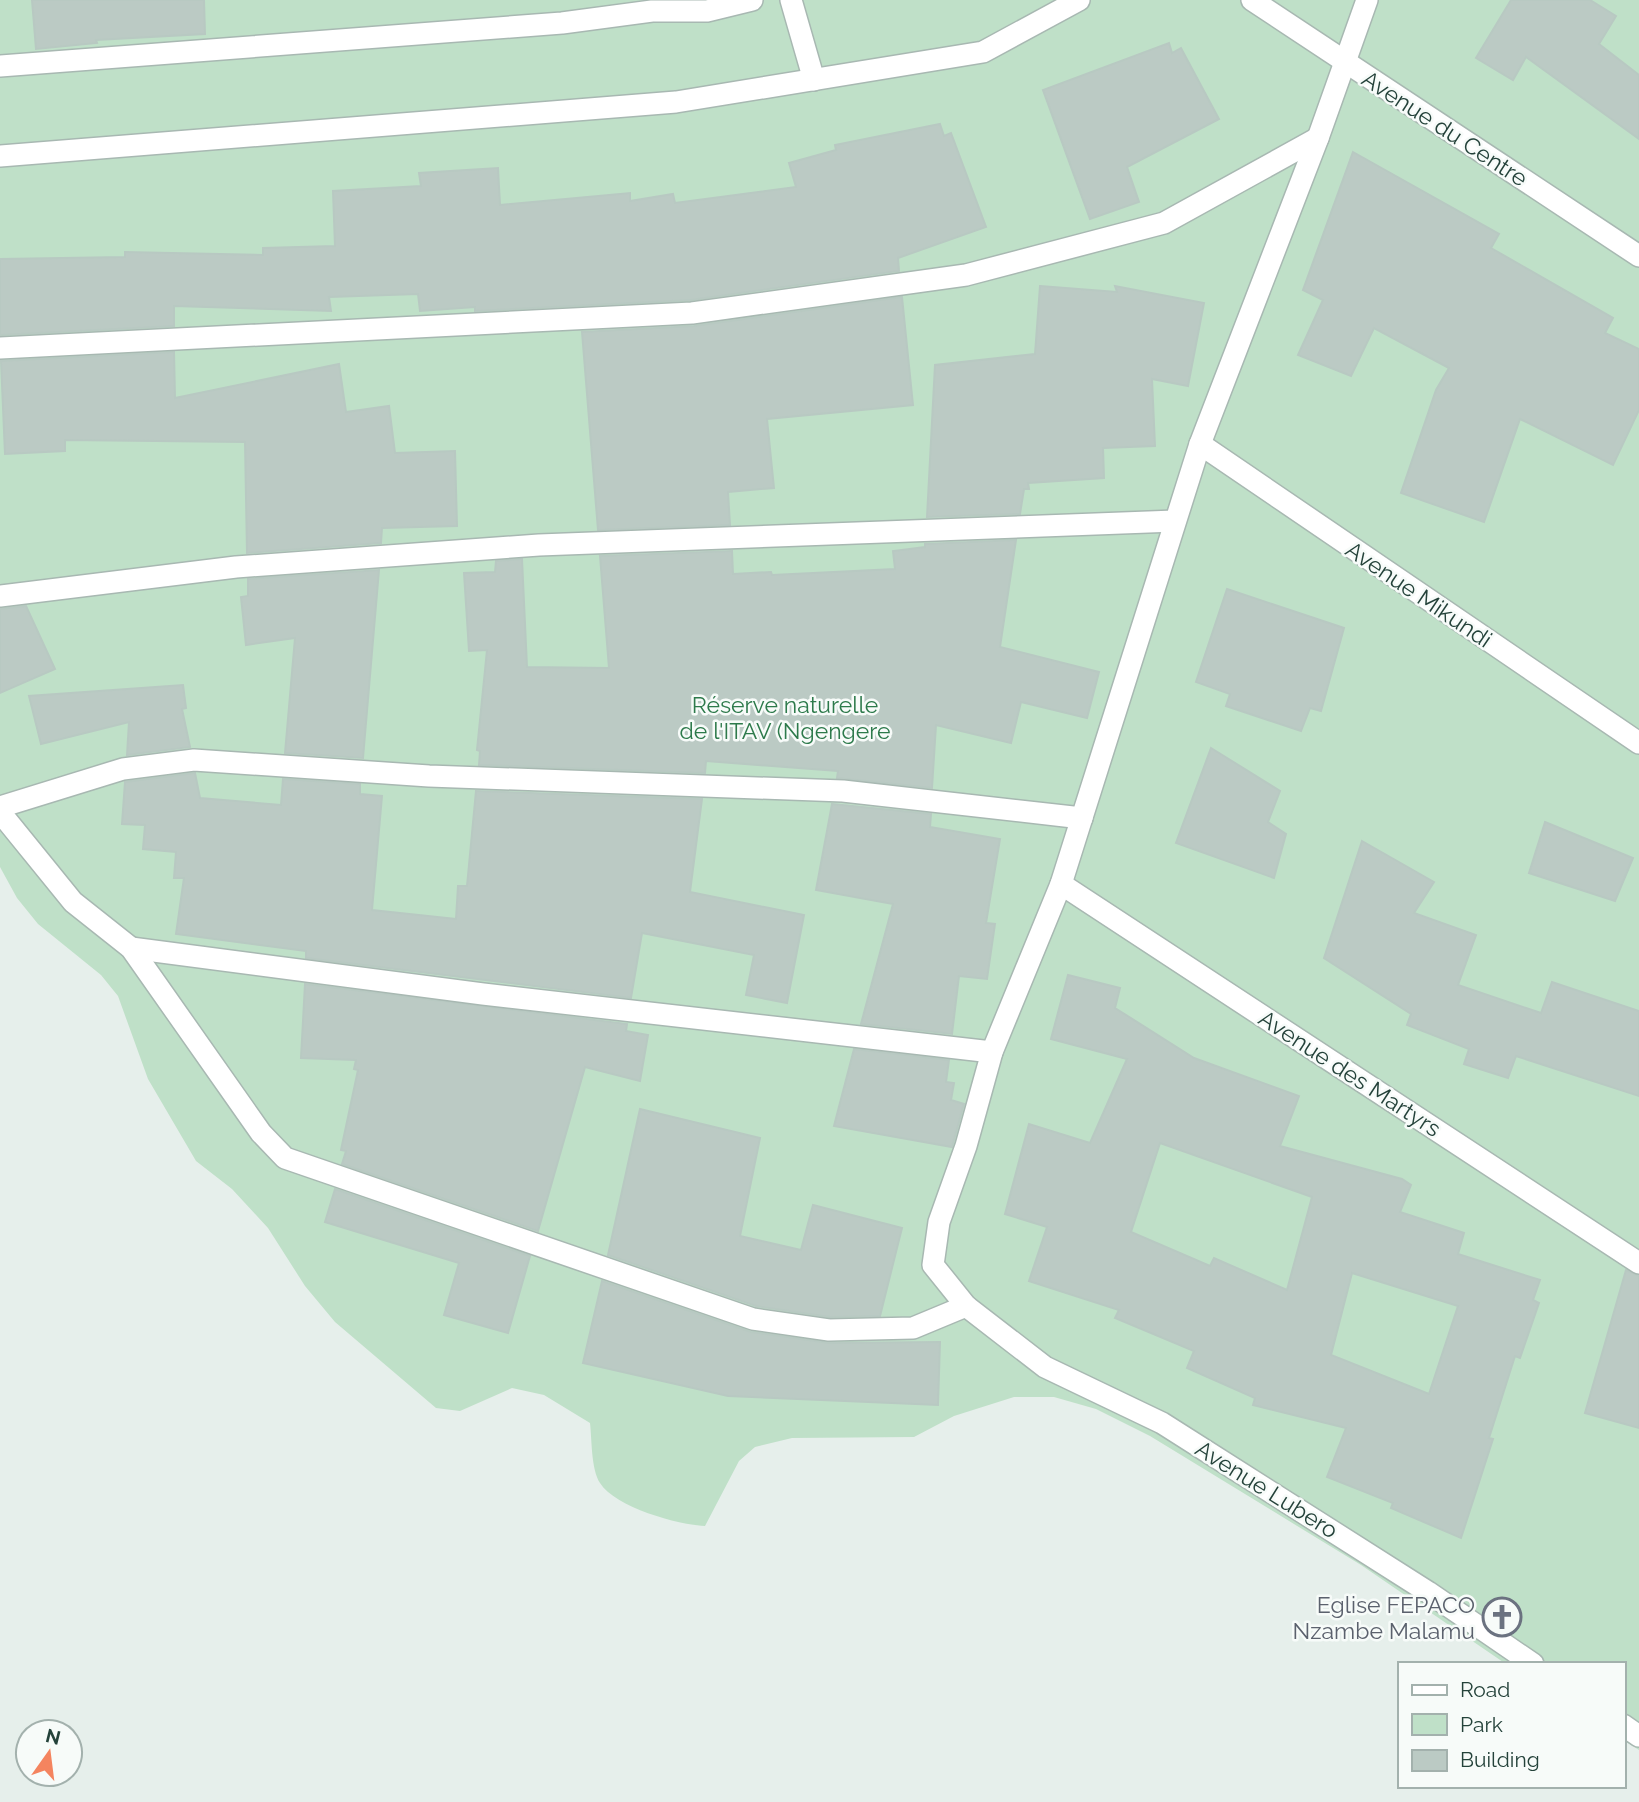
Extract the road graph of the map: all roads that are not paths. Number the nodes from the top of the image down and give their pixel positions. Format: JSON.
{"nodes":[{"id":1,"x":752,"y":0,"type":"edge"},
{"id":2,"x":791,"y":0,"type":"edge"},
{"id":3,"x":1079,"y":0,"type":"edge"},
{"id":4,"x":1252,"y":0,"type":"edge"},
{"id":5,"x":1367,"y":0,"type":"edge"},
{"id":6,"x":1346,"y":63,"type":"junction"},
{"id":7,"x":0,"y":66,"type":"edge"},
{"id":8,"x":814,"y":80,"type":"junction"},
{"id":9,"x":1318,"y":138,"type":"junction"},
{"id":10,"x":0,"y":156,"type":"edge"},
{"id":11,"x":1639,"y":256,"type":"edge"},
{"id":12,"x":0,"y":348,"type":"edge"},
{"id":13,"x":1200,"y":444,"type":"junction"},
{"id":14,"x":1175,"y":521,"type":"junction"},
{"id":15,"x":0,"y":596,"type":"edge"},
{"id":16,"x":1639,"y":743,"type":"edge"},
{"id":17,"x":0,"y":807,"type":"edge"},
{"id":18,"x":0,"y":812,"type":"edge"},
{"id":19,"x":1082,"y":818,"type":"junction"},
{"id":20,"x":1061,"y":884,"type":"junction"},
{"id":21,"x":131,"y":948,"type":"junction"},
{"id":22,"x":992,"y":1052,"type":"junction"},
{"id":23,"x":1639,"y":1263,"type":"edge"},
{"id":24,"x":965,"y":1306,"type":"junction"},
{"id":25,"x":1530,"y":1662,"type":"edge"}],
"edges":[{"from":1,"to":7,"type":"street"},
{"from":2,"to":8,"type":"street"},
{"from":3,"to":8,"type":"street"},
{"from":4,"to":6,"type":"street","name":"Avenue du Centre"},
{"from":5,"to":6,"type":"street","name":"Avenue Lubero"},
{"from":6,"to":9,"type":"street","name":"Avenue Lubero"},
{"from":6,"to":11,"type":"street","name":"Avenue du Centre"},
{"from":8,"to":10,"type":"street"},
{"from":9,"to":12,"type":"street"},
{"from":9,"to":13,"type":"street","name":"Avenue Lubero"},
{"from":13,"to":14,"type":"street","name":"Avenue Lubero"},
{"from":13,"to":16,"type":"street","name":"Avenue Mikundi"},
{"from":14,"to":15,"type":"street"},
{"from":14,"to":19,"type":"street","name":"Avenue Lubero"},
{"from":17,"to":19,"type":"street"},
{"from":18,"to":21,"type":"street"},
{"from":19,"to":20,"type":"street","name":"Avenue Lubero"},
{"from":20,"to":22,"type":"street","name":"Avenue Lubero"},
{"from":20,"to":23,"type":"street","name":"Avenue des Martyrs"},
{"from":21,"to":22,"type":"street"},
{"from":21,"to":24,"type":"street"},
{"from":22,"to":24,"type":"street","name":"Avenue Lubero"},
{"from":24,"to":25,"type":"street","name":"Avenue Lubero"}]}
